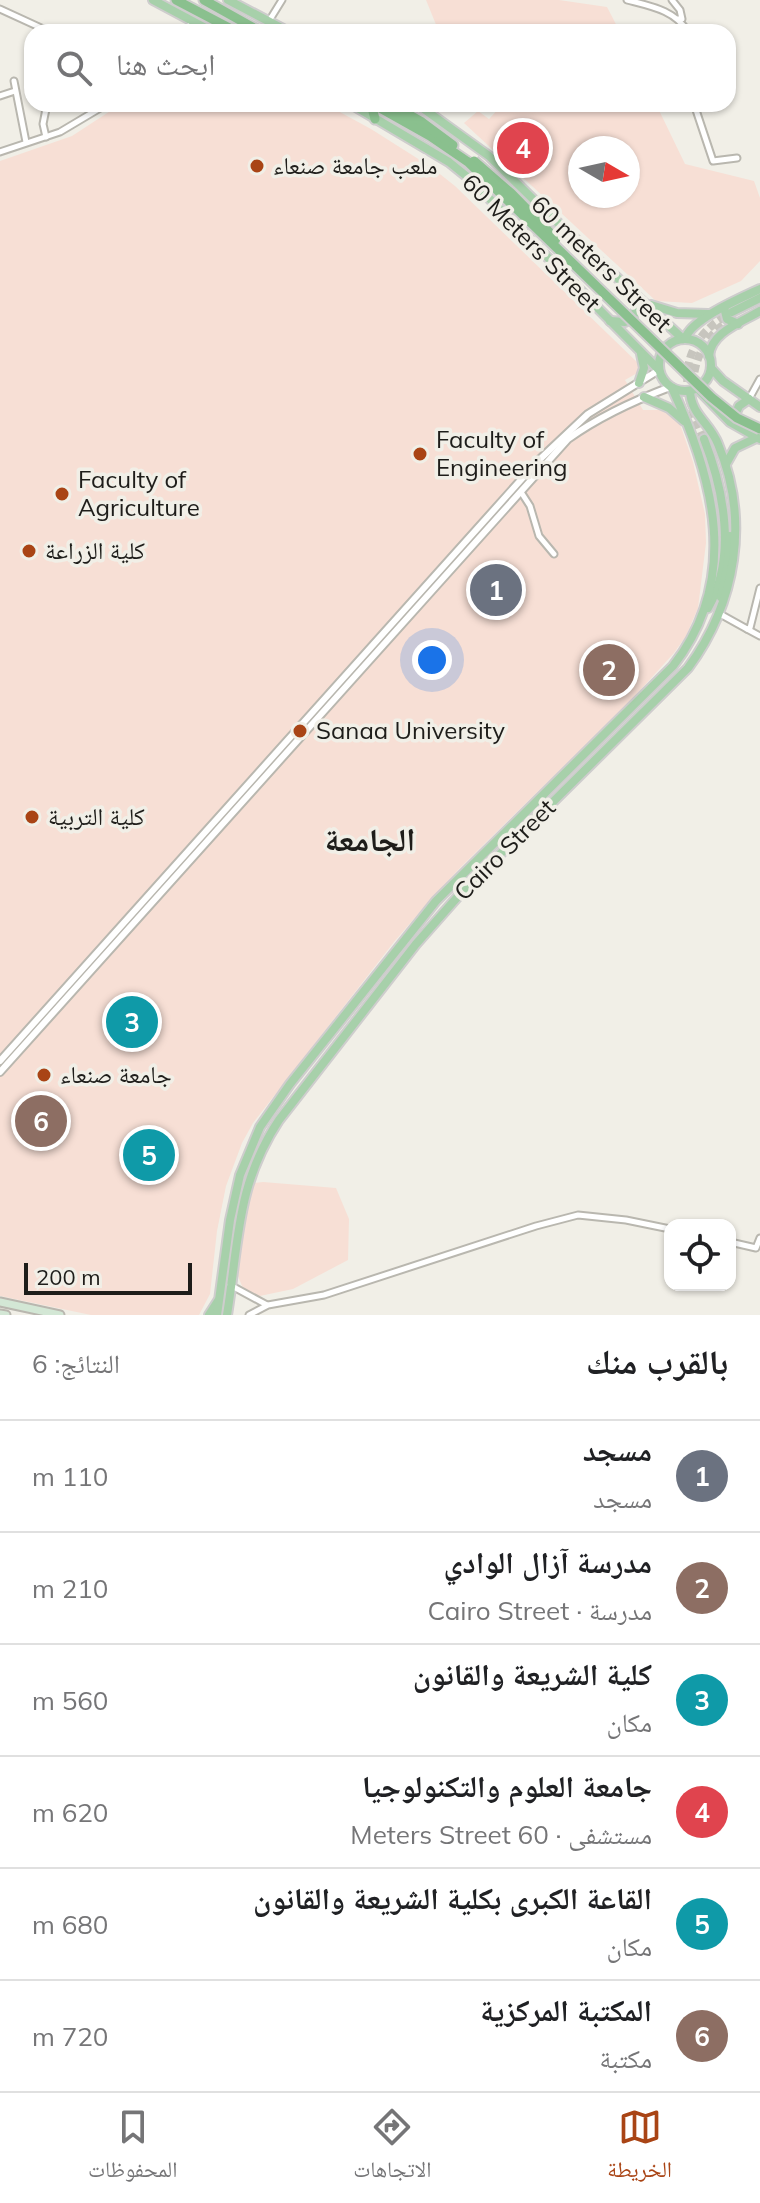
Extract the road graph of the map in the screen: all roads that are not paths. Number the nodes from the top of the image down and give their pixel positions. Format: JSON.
{"nodes":[{"id":1,"x":6,"y":0,"type":"edge"},
{"id":2,"x":153,"y":0,"type":"edge"},
{"id":3,"x":176,"y":0,"type":"edge"},
{"id":4,"x":204,"y":0,"type":"edge"},
{"id":5,"x":228,"y":0,"type":"edge"},
{"id":6,"x":282,"y":0,"type":"edge"},
{"id":7,"x":627,"y":0,"type":"edge"},
{"id":8,"x":672,"y":0,"type":"edge"},
{"id":9,"x":0,"y":9,"type":"edge"},
{"id":10,"x":184,"y":11,"type":"junction"},
{"id":11,"x":677,"y":19,"type":"junction"},
{"id":12,"x":192,"y":21,"type":"junction"},
{"id":13,"x":269,"y":21,"type":"junction"},
{"id":14,"x":33,"y":24,"type":"edge"},
{"id":15,"x":190,"y":24,"type":"edge"},
{"id":16,"x":198,"y":24,"type":"edge"},
{"id":17,"x":217,"y":24,"type":"edge"},
{"id":18,"x":247,"y":24,"type":"edge"},
{"id":19,"x":274,"y":24,"type":"edge"},
{"id":20,"x":681,"y":24,"type":"edge"},
{"id":21,"x":14,"y":81,"type":"dead end"},
{"id":22,"x":15,"y":91,"type":"junction"},
{"id":23,"x":0,"y":96,"type":"edge"},
{"id":24,"x":45,"y":112,"type":"edge"},
{"id":25,"x":95,"y":112,"type":"edge"},
{"id":26,"x":364,"y":112,"type":"edge"},
{"id":27,"x":374,"y":112,"type":"edge"},
{"id":28,"x":386,"y":112,"type":"edge"},
{"id":29,"x":404,"y":112,"type":"edge"},
{"id":30,"x":428,"y":112,"type":"edge"},
{"id":31,"x":697,"y":112,"type":"edge"},
{"id":32,"x":375,"y":119,"type":"junction"},
{"id":33,"x":46,"y":137,"type":"junction"},
{"id":34,"x":26,"y":142,"type":"junction"},
{"id":35,"x":0,"y":152,"type":"edge"},
{"id":36,"x":737,"y":158,"type":"dead end"},
{"id":37,"x":470,"y":161,"type":"junction"},
{"id":38,"x":760,"y":289,"type":"edge"},
{"id":39,"x":639,"y":298,"type":"junction"},
{"id":40,"x":760,"y":298,"type":"edge"},
{"id":41,"x":760,"y":304,"type":"edge"},
{"id":42,"x":760,"y":311,"type":"edge"},
{"id":43,"x":713,"y":314,"type":"junction"},
{"id":44,"x":732,"y":315,"type":"junction"},
{"id":45,"x":609,"y":321,"type":"junction"},
{"id":46,"x":684,"y":339,"type":"junction"},
{"id":47,"x":641,"y":353,"type":"junction"},
{"id":48,"x":710,"y":356,"type":"junction"},
{"id":49,"x":711,"y":368,"type":"junction"},
{"id":50,"x":659,"y":370,"type":"junction"},
{"id":51,"x":760,"y":379,"type":"edge"},
{"id":52,"x":639,"y":383,"type":"junction"},
{"id":53,"x":671,"y":388,"type":"junction"},
{"id":54,"x":693,"y":390,"type":"junction"},
{"id":55,"x":644,"y":397,"type":"junction"},
{"id":56,"x":749,"y":399,"type":"junction"},
{"id":57,"x":760,"y":407,"type":"edge"},
{"id":58,"x":588,"y":414,"type":"junction"},
{"id":59,"x":592,"y":421,"type":"junction"},
{"id":60,"x":760,"y":422,"type":"edge"},
{"id":61,"x":733,"y":424,"type":"junction"},
{"id":62,"x":689,"y":426,"type":"junction"},
{"id":63,"x":759,"y":435,"type":"edge"},
{"id":64,"x":705,"y":437,"type":"junction"},
{"id":65,"x":726,"y":465,"type":"junction"},
{"id":66,"x":521,"y":492,"type":"junction"},
{"id":67,"x":554,"y":554,"type":"dead end"},
{"id":68,"x":437,"y":580,"type":"junction"},
{"id":69,"x":760,"y":588,"type":"edge"},
{"id":70,"x":429,"y":589,"type":"junction"},
{"id":71,"x":720,"y":614,"type":"junction"},
{"id":72,"x":747,"y":629,"type":"junction"},
{"id":73,"x":760,"y":636,"type":"edge"},
{"id":74,"x":201,"y":835,"type":"junction"},
{"id":75,"x":205,"y":843,"type":"junction"},
{"id":76,"x":132,"y":920,"type":"junction"},
{"id":77,"x":0,"y":1061,"type":"edge"},
{"id":78,"x":0,"y":1072,"type":"edge"},
{"id":79,"x":290,"y":1084,"type":"junction"},
{"id":80,"x":301,"y":1092,"type":"junction"},
{"id":81,"x":664,"y":1228,"type":"edge"},
{"id":82,"x":760,"y":1238,"type":"edge"},
{"id":83,"x":736,"y":1243,"type":"edge"},
{"id":84,"x":228,"y":1273,"type":"junction"},
{"id":85,"x":230,"y":1285,"type":"junction"},
{"id":86,"x":220,"y":1297,"type":"junction"},
{"id":87,"x":0,"y":1302,"type":"edge"},
{"id":88,"x":268,"y":1305,"type":"junction"},
{"id":89,"x":25,"y":1312,"type":"edge"},
{"id":90,"x":229,"y":1312,"type":"edge"},
{"id":91,"x":0,"y":1314,"type":"edge"},
{"id":92,"x":6,"y":1315,"type":"edge"},
{"id":93,"x":60,"y":1315,"type":"edge"},
{"id":94,"x":209,"y":1315,"type":"edge"},
{"id":95,"x":217,"y":1315,"type":"edge"},
{"id":96,"x":249,"y":1315,"type":"edge"}],
"edges":[{"from":1,"to":9,"type":"street"},
{"from":2,"to":10,"type":"main road"},
{"from":3,"to":10,"type":"highway"},
{"from":4,"to":18,"type":"highway"},
{"from":5,"to":13,"type":"main road"},
{"from":6,"to":13,"type":"street"},
{"from":7,"to":11,"type":"street"},
{"from":8,"to":11,"type":"street"},
{"from":9,"to":14,"type":"street"},
{"from":10,"to":12,"type":"main road"},
{"from":10,"to":17,"type":"highway"},
{"from":11,"to":20,"type":"street"},
{"from":12,"to":15,"type":"street"},
{"from":12,"to":16,"type":"main road"},
{"from":13,"to":19,"type":"main road"},
{"from":21,"to":22,"type":"street"},
{"from":22,"to":23,"type":"street"},
{"from":22,"to":34,"type":"street"},
{"from":24,"to":33,"type":"street"},
{"from":25,"to":33,"type":"street"},
{"from":26,"to":32,"type":"main road","name":"60 Meters Street"},
{"from":27,"to":32,"type":"highway"},
{"from":28,"to":37,"type":"highway","name":"60 meters Street"},
{"from":29,"to":37,"type":"highway","name":"60 meters Street"},
{"from":30,"to":39,"type":"main road","name":"60 Meters Street"},
{"from":31,"to":36,"type":"street"},
{"from":32,"to":45,"type":"main road","name":"60 Meters Street"},
{"from":33,"to":34,"type":"street"},
{"from":34,"to":35,"type":"street"},
{"from":37,"to":60,"type":"highway","name":"60 meters Street","bridge":true},
{"from":37,"to":63,"type":"highway","name":"60 meters Street","bridge":true},
{"from":38,"to":44,"type":"main road"},
{"from":39,"to":43,"type":"main road"},
{"from":39,"to":45,"type":"main road"},
{"from":39,"to":46,"type":"main road","name":"60 Meters Street"},
{"from":40,"to":44,"type":"main road"},
{"from":41,"to":44,"type":"main road"},
{"from":42,"to":44,"type":"main road"},
{"from":43,"to":44,"type":"main road"},
{"from":43,"to":46,"type":"main road"},
{"from":44,"to":48,"type":"main road"},
{"from":45,"to":47,"type":"main road","name":"60 Meters Street"},
{"from":46,"to":48,"type":"main road"},
{"from":46,"to":50,"type":"main road"},
{"from":47,"to":50,"type":"main road","name":"60 Meters Street"},
{"from":47,"to":52,"type":"main road"},
{"from":48,"to":49,"type":"main road"},
{"from":49,"to":54,"type":"main road"},
{"from":49,"to":56,"type":"main road"},
{"from":50,"to":52,"type":"street"},
{"from":50,"to":53,"type":"main road"},
{"from":51,"to":56,"type":"street"},
{"from":52,"to":58,"type":"street"},
{"from":53,"to":54,"type":"main road"},
{"from":53,"to":55,"type":"street"},
{"from":53,"to":62,"type":"main road","name":"Cairo Street"},
{"from":54,"to":61,"type":"main road"},
{"from":54,"to":64,"type":"main road","name":"Cairo Street"},
{"from":55,"to":59,"type":"street"},
{"from":55,"to":62,"type":"main road"},
{"from":56,"to":57,"type":"main road"},
{"from":56,"to":61,"type":"main road"},
{"from":58,"to":59,"type":"street"},
{"from":58,"to":68,"type":"street"},
{"from":59,"to":66,"type":"street"},
{"from":61,"to":63,"type":"main road"},
{"from":62,"to":64,"type":"main road","name":"Cairo Street"},
{"from":63,"to":65,"type":"main road"},
{"from":64,"to":65,"type":"main road","name":"Cairo Street"},
{"from":64,"to":71,"type":"main road"},
{"from":64,"to":79,"type":"main road","name":"Cairo Street"},
{"from":65,"to":71,"type":"main road","name":"Cairo Street"},
{"from":66,"to":67,"type":"street"},
{"from":66,"to":68,"type":"street"},
{"from":68,"to":70,"type":"street"},
{"from":69,"to":72,"type":"street"},
{"from":70,"to":74,"type":"street"},
{"from":70,"to":75,"type":"street"},
{"from":71,"to":72,"type":"street"},
{"from":71,"to":80,"type":"main road","name":"Cairo Street"},
{"from":72,"to":73,"type":"street"},
{"from":74,"to":75,"type":"street"},
{"from":74,"to":76,"type":"street"},
{"from":75,"to":76,"type":"street"},
{"from":76,"to":77,"type":"street"},
{"from":76,"to":78,"type":"street"},
{"from":79,"to":80,"type":"main road"},
{"from":79,"to":84,"type":"main road","name":"Cairo Street"},
{"from":80,"to":84,"type":"main road","name":"Cairo Street"},
{"from":81,"to":88,"type":"street"},
{"from":82,"to":83,"type":"street"},
{"from":84,"to":85,"type":"main road","name":"Cairo Street"},
{"from":84,"to":86,"type":"main road","name":"Cairo Street"},
{"from":85,"to":88,"type":"street"},
{"from":85,"to":90,"type":"main road","name":"Cairo Street"},
{"from":86,"to":94,"type":"main road"},
{"from":86,"to":95,"type":"main road","name":"Cairo Street"},
{"from":87,"to":89,"type":"main road"},
{"from":88,"to":96,"type":"street"},
{"from":89,"to":93,"type":"main road"},
{"from":91,"to":92,"type":"main road"}]}
